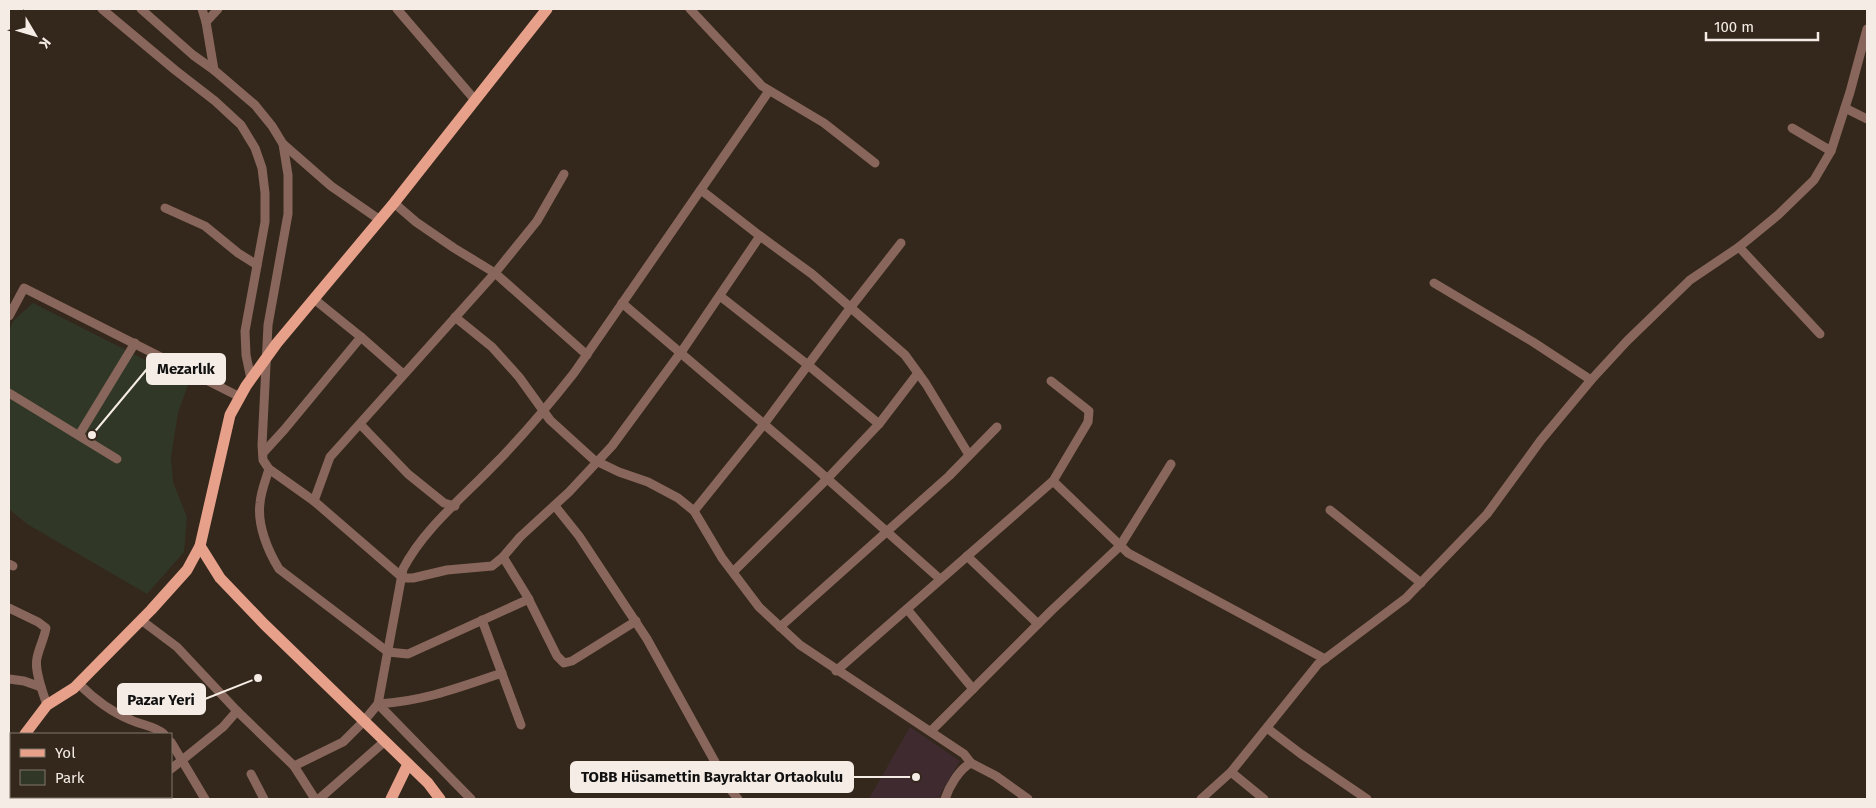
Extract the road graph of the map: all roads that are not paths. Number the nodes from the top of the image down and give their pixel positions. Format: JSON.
{"nodes":[{"id":1,"x":102,"y":9,"type":"edge"},
{"id":2,"x":141,"y":9,"type":"edge"},
{"id":3,"x":202,"y":9,"type":"edge"},
{"id":4,"x":218,"y":9,"type":"edge"},
{"id":5,"x":397,"y":9,"type":"edge"},
{"id":6,"x":547,"y":9,"type":"edge"},
{"id":7,"x":690,"y":9,"type":"edge"},
{"id":8,"x":206,"y":22,"type":"junction"},
{"id":9,"x":1867,"y":31,"type":"edge"},
{"id":10,"x":214,"y":70,"type":"junction"},
{"id":11,"x":769,"y":90,"type":"junction"},
{"id":12,"x":475,"y":100,"type":"junction"},
{"id":13,"x":1845,"y":108,"type":"junction"},
{"id":14,"x":1867,"y":119,"type":"edge"},
{"id":15,"x":1792,"y":128,"type":"dead end"},
{"id":16,"x":283,"y":144,"type":"junction"},
{"id":17,"x":1831,"y":151,"type":"junction"},
{"id":18,"x":875,"y":163,"type":"dead end"},
{"id":19,"x":564,"y":174,"type":"dead end"},
{"id":20,"x":701,"y":190,"type":"junction"},
{"id":21,"x":394,"y":203,"type":"junction"},
{"id":22,"x":165,"y":208,"type":"dead end"},
{"id":23,"x":380,"y":220,"type":"junction"},
{"id":24,"x":530,"y":230,"type":"junction"},
{"id":25,"x":539,"y":236,"type":"dead end"},
{"id":26,"x":760,"y":236,"type":"junction"},
{"id":27,"x":901,"y":243,"type":"dead end"},
{"id":28,"x":1739,"y":247,"type":"junction"},
{"id":29,"x":257,"y":265,"type":"junction"},
{"id":30,"x":495,"y":273,"type":"junction"},
{"id":31,"x":1434,"y":283,"type":"dead end"},
{"id":32,"x":720,"y":296,"type":"junction"},
{"id":33,"x":314,"y":299,"type":"junction"},
{"id":34,"x":622,"y":303,"type":"junction"},
{"id":35,"x":850,"y":307,"type":"junction"},
{"id":36,"x":9,"y":316,"type":"edge"},
{"id":37,"x":455,"y":317,"type":"junction"},
{"id":38,"x":1820,"y":334,"type":"dead end"},
{"id":39,"x":361,"y":337,"type":"junction"},
{"id":40,"x":135,"y":344,"type":"junction"},
{"id":41,"x":680,"y":353,"type":"junction"},
{"id":42,"x":587,"y":355,"type":"junction"},
{"id":43,"x":267,"y":357,"type":"junction"},
{"id":44,"x":808,"y":364,"type":"junction"},
{"id":45,"x":918,"y":373,"type":"junction"},
{"id":46,"x":403,"y":374,"type":"junction"},
{"id":47,"x":251,"y":379,"type":"junction"},
{"id":48,"x":1591,"y":380,"type":"junction"},
{"id":49,"x":1051,"y":381,"type":"dead end"},
{"id":50,"x":9,"y":393,"type":"edge"},
{"id":51,"x":240,"y":397,"type":"junction"},
{"id":52,"x":544,"y":411,"type":"junction"},
{"id":53,"x":360,"y":424,"type":"junction"},
{"id":54,"x":764,"y":424,"type":"junction"},
{"id":55,"x":879,"y":424,"type":"junction"},
{"id":56,"x":997,"y":427,"type":"dead end"},
{"id":57,"x":79,"y":435,"type":"junction"},
{"id":58,"x":263,"y":453,"type":"junction"},
{"id":59,"x":969,"y":455,"type":"junction"},
{"id":60,"x":117,"y":459,"type":"dead end"},
{"id":61,"x":597,"y":462,"type":"junction"},
{"id":62,"x":1171,"y":464,"type":"dead end"},
{"id":63,"x":269,"y":469,"type":"junction"},
{"id":64,"x":827,"y":479,"type":"junction"},
{"id":65,"x":1053,"y":481,"type":"junction"},
{"id":66,"x":314,"y":501,"type":"junction"},
{"id":67,"x":455,"y":506,"type":"junction"},
{"id":68,"x":555,"y":506,"type":"junction"},
{"id":69,"x":1330,"y":510,"type":"dead end"},
{"id":70,"x":694,"y":511,"type":"junction"},
{"id":71,"x":886,"y":532,"type":"junction"},
{"id":72,"x":200,"y":546,"type":"junction"},
{"id":73,"x":1120,"y":546,"type":"junction"},
{"id":74,"x":967,"y":556,"type":"junction"},
{"id":75,"x":503,"y":557,"type":"junction"},
{"id":76,"x":733,"y":572,"type":"junction"},
{"id":77,"x":403,"y":578,"type":"junction"},
{"id":78,"x":940,"y":579,"type":"junction"},
{"id":79,"x":1421,"y":583,"type":"junction"},
{"id":80,"x":529,"y":599,"type":"junction"},
{"id":81,"x":9,"y":608,"type":"edge"},
{"id":82,"x":907,"y":609,"type":"junction"},
{"id":83,"x":140,"y":620,"type":"junction"},
{"id":84,"x":482,"y":620,"type":"junction"},
{"id":85,"x":636,"y":621,"type":"junction"},
{"id":86,"x":1038,"y":624,"type":"junction"},
{"id":87,"x":780,"y":627,"type":"junction"},
{"id":88,"x":388,"y":652,"type":"junction"},
{"id":89,"x":1326,"y":658,"type":"junction"},
{"id":90,"x":836,"y":671,"type":"junction"},
{"id":91,"x":502,"y":673,"type":"junction"},
{"id":92,"x":9,"y":679,"type":"edge"},
{"id":93,"x":78,"y":683,"type":"junction"},
{"id":94,"x":41,"y":687,"type":"junction"},
{"id":95,"x":973,"y":689,"type":"junction"},
{"id":96,"x":378,"y":704,"type":"junction"},
{"id":97,"x":46,"y":705,"type":"junction"},
{"id":98,"x":237,"y":711,"type":"junction"},
{"id":99,"x":363,"y":722,"type":"junction"},
{"id":100,"x":521,"y":724,"type":"dead end"},
{"id":101,"x":1266,"y":728,"type":"junction"},
{"id":102,"x":931,"y":732,"type":"junction"},
{"id":103,"x":26,"y":733,"type":"edge"},
{"id":104,"x":163,"y":733,"type":"edge"},
{"id":105,"x":384,"y":742,"type":"junction"},
{"id":106,"x":172,"y":743,"type":"edge"},
{"id":107,"x":184,"y":760,"type":"junction"},
{"id":108,"x":971,"y":763,"type":"junction"},
{"id":109,"x":408,"y":764,"type":"junction"},
{"id":110,"x":294,"y":766,"type":"junction"},
{"id":111,"x":172,"y":768,"type":"edge"},
{"id":112,"x":1231,"y":772,"type":"junction"},
{"id":113,"x":251,"y":774,"type":"dead end"},
{"id":114,"x":205,"y":799,"type":"edge"},
{"id":115,"x":264,"y":799,"type":"edge"},
{"id":116,"x":315,"y":799,"type":"edge"},
{"id":117,"x":319,"y":799,"type":"edge"},
{"id":118,"x":391,"y":799,"type":"edge"},
{"id":119,"x":440,"y":799,"type":"edge"},
{"id":120,"x":471,"y":799,"type":"edge"},
{"id":121,"x":738,"y":799,"type":"edge"},
{"id":122,"x":945,"y":799,"type":"edge"},
{"id":123,"x":1028,"y":799,"type":"edge"},
{"id":124,"x":1201,"y":799,"type":"edge"},
{"id":125,"x":1264,"y":799,"type":"edge"},
{"id":126,"x":1367,"y":799,"type":"edge"}],
"edges":[{"from":1,"to":29,"type":"street"},
{"from":2,"to":10,"type":"street"},
{"from":3,"to":8,"type":"street"},
{"from":4,"to":8,"type":"street"},
{"from":5,"to":12,"type":"street"},
{"from":6,"to":12,"type":"main road"},
{"from":7,"to":11,"type":"street"},
{"from":8,"to":10,"type":"street"},
{"from":9,"to":13,"type":"street"},
{"from":10,"to":16,"type":"street"},
{"from":11,"to":18,"type":"street"},
{"from":11,"to":20,"type":"street"},
{"from":12,"to":21,"type":"main road"},
{"from":13,"to":14,"type":"street"},
{"from":13,"to":17,"type":"street"},
{"from":15,"to":17,"type":"street"},
{"from":16,"to":23,"type":"street"},
{"from":16,"to":43,"type":"street"},
{"from":17,"to":28,"type":"street"},
{"from":19,"to":24,"type":"street"},
{"from":20,"to":26,"type":"street"},
{"from":20,"to":34,"type":"street"},
{"from":21,"to":23,"type":"main road"},
{"from":21,"to":30,"type":"street"},
{"from":22,"to":29,"type":"street"},
{"from":23,"to":33,"type":"main road"},
{"from":24,"to":25,"type":"street"},
{"from":24,"to":30,"type":"street"},
{"from":26,"to":32,"type":"street"},
{"from":26,"to":35,"type":"street"},
{"from":27,"to":35,"type":"street"},
{"from":28,"to":38,"type":"street"},
{"from":28,"to":48,"type":"street"},
{"from":29,"to":47,"type":"street"},
{"from":30,"to":37,"type":"street"},
{"from":30,"to":42,"type":"street"},
{"from":31,"to":48,"type":"street"},
{"from":32,"to":41,"type":"street"},
{"from":32,"to":44,"type":"street"},
{"from":33,"to":39,"type":"street"},
{"from":33,"to":43,"type":"main road"},
{"from":34,"to":41,"type":"street"},
{"from":34,"to":42,"type":"street"},
{"from":35,"to":44,"type":"street"},
{"from":35,"to":45,"type":"street"},
{"from":36,"to":40,"type":"street"},
{"from":37,"to":46,"type":"street"},
{"from":37,"to":52,"type":"street"},
{"from":39,"to":46,"type":"street"},
{"from":39,"to":58,"type":"street"},
{"from":40,"to":51,"type":"street"},
{"from":40,"to":57,"type":"street"},
{"from":41,"to":54,"type":"street"},
{"from":41,"to":61,"type":"street"},
{"from":42,"to":52,"type":"street"},
{"from":43,"to":47,"type":"main road"},
{"from":43,"to":58,"type":"street"},
{"from":44,"to":54,"type":"street"},
{"from":44,"to":55,"type":"street"},
{"from":45,"to":55,"type":"street"},
{"from":45,"to":59,"type":"street"},
{"from":46,"to":53,"type":"street"},
{"from":47,"to":51,"type":"main road"},
{"from":48,"to":79,"type":"street"},
{"from":49,"to":65,"type":"street"},
{"from":50,"to":57,"type":"street"},
{"from":51,"to":72,"type":"main road"},
{"from":52,"to":61,"type":"street"},
{"from":52,"to":67,"type":"street"},
{"from":53,"to":66,"type":"street"},
{"from":53,"to":67,"type":"street"},
{"from":54,"to":64,"type":"street"},
{"from":54,"to":70,"type":"street"},
{"from":55,"to":64,"type":"street"},
{"from":56,"to":59,"type":"street"},
{"from":57,"to":60,"type":"street"},
{"from":58,"to":63,"type":"street"},
{"from":59,"to":71,"type":"street"},
{"from":61,"to":68,"type":"street"},
{"from":61,"to":70,"type":"street"},
{"from":62,"to":73,"type":"street"},
{"from":63,"to":66,"type":"street"},
{"from":63,"to":88,"type":"street"},
{"from":64,"to":71,"type":"street"},
{"from":64,"to":76,"type":"street"},
{"from":65,"to":73,"type":"street"},
{"from":65,"to":74,"type":"street"},
{"from":66,"to":77,"type":"street"},
{"from":67,"to":77,"type":"street"},
{"from":68,"to":75,"type":"street"},
{"from":68,"to":85,"type":"street"},
{"from":69,"to":79,"type":"street"},
{"from":70,"to":76,"type":"street"},
{"from":71,"to":78,"type":"street"},
{"from":71,"to":87,"type":"street"},
{"from":72,"to":83,"type":"main road"},
{"from":72,"to":99,"type":"main road"},
{"from":73,"to":86,"type":"street"},
{"from":73,"to":89,"type":"street"},
{"from":74,"to":78,"type":"street"},
{"from":74,"to":86,"type":"street"},
{"from":75,"to":77,"type":"street"},
{"from":75,"to":80,"type":"street"},
{"from":76,"to":87,"type":"street"},
{"from":77,"to":88,"type":"street"},
{"from":78,"to":82,"type":"street"},
{"from":79,"to":89,"type":"street"},
{"from":80,"to":84,"type":"street"},
{"from":80,"to":85,"type":"street"},
{"from":81,"to":94,"type":"street"},
{"from":82,"to":90,"type":"street"},
{"from":82,"to":95,"type":"street"},
{"from":83,"to":93,"type":"main road"},
{"from":83,"to":98,"type":"street"},
{"from":84,"to":88,"type":"street"},
{"from":84,"to":91,"type":"street"},
{"from":85,"to":121,"type":"street"},
{"from":86,"to":95,"type":"street"},
{"from":87,"to":90,"type":"street"},
{"from":88,"to":96,"type":"street"},
{"from":89,"to":101,"type":"street"},
{"from":90,"to":102,"type":"street"},
{"from":91,"to":96,"type":"street"},
{"from":91,"to":100,"type":"street"},
{"from":92,"to":94,"type":"street"},
{"from":93,"to":97,"type":"main road"},
{"from":93,"to":104,"type":"street"},
{"from":94,"to":97,"type":"street"},
{"from":95,"to":102,"type":"street"},
{"from":96,"to":99,"type":"street"},
{"from":96,"to":120,"type":"street"},
{"from":97,"to":103,"type":"main road"},
{"from":98,"to":107,"type":"street"},
{"from":98,"to":110,"type":"street"},
{"from":99,"to":105,"type":"main road"},
{"from":99,"to":110,"type":"street"},
{"from":101,"to":112,"type":"street"},
{"from":101,"to":126,"type":"street"},
{"from":102,"to":108,"type":"street"},
{"from":105,"to":109,"type":"main road"},
{"from":105,"to":117,"type":"street"},
{"from":106,"to":107,"type":"street"},
{"from":107,"to":111,"type":"street"},
{"from":107,"to":114,"type":"street"},
{"from":108,"to":122,"type":"street"},
{"from":108,"to":123,"type":"street"},
{"from":109,"to":118,"type":"main road"},
{"from":109,"to":119,"type":"main road"},
{"from":110,"to":116,"type":"street"},
{"from":112,"to":124,"type":"street"},
{"from":112,"to":125,"type":"street"},
{"from":113,"to":115,"type":"street"}]}
